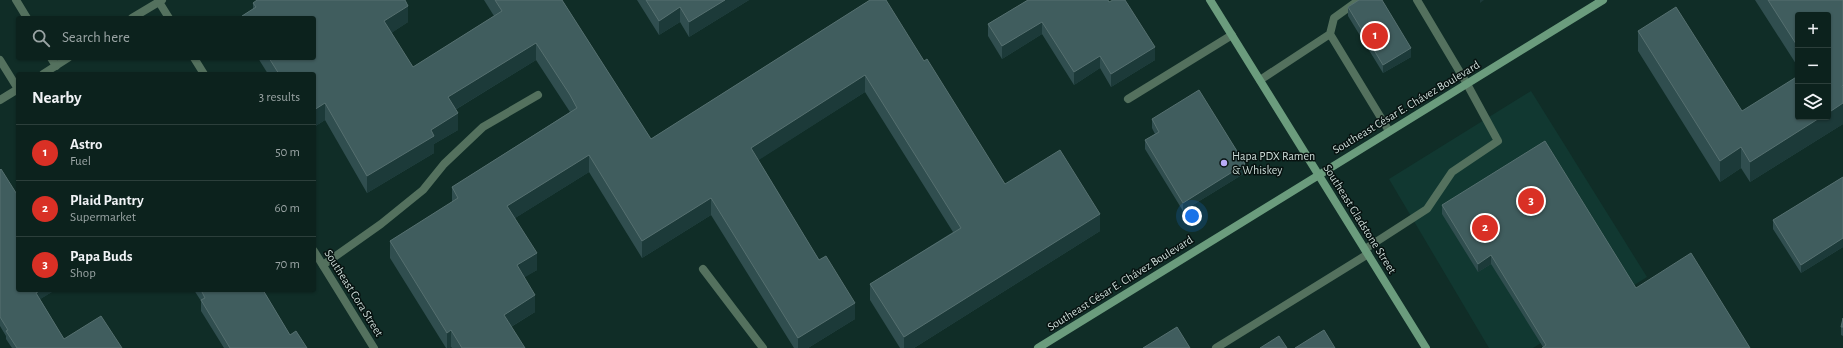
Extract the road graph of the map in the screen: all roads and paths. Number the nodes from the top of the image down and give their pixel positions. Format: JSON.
{"nodes":[{"id":1,"x":16,"y":0,"type":"edge"},
{"id":2,"x":1210,"y":0,"type":"edge"},
{"id":3,"x":1359,"y":0,"type":"edge"},
{"id":4,"x":1417,"y":0,"type":"edge"},
{"id":5,"x":1603,"y":0,"type":"edge"},
{"id":6,"x":161,"y":1,"type":"edge"},
{"id":7,"x":26,"y":16,"type":"edge"},
{"id":8,"x":135,"y":16,"type":"edge"},
{"id":9,"x":169,"y":16,"type":"edge"},
{"id":10,"x":1330,"y":34,"type":"junction"},
{"id":11,"x":1232,"y":35,"type":"junction"},
{"id":12,"x":0,"y":60,"type":"edge"},
{"id":13,"x":52,"y":60,"type":"edge"},
{"id":14,"x":65,"y":60,"type":"edge"},
{"id":15,"x":195,"y":60,"type":"edge"},
{"id":16,"x":56,"y":66,"type":"junction"},
{"id":17,"x":46,"y":72,"type":"edge"},
{"id":18,"x":203,"y":72,"type":"edge"},
{"id":19,"x":1260,"y":80,"type":"junction"},
{"id":20,"x":1467,"y":84,"type":"junction"},
{"id":21,"x":16,"y":86,"type":"edge"},
{"id":22,"x":16,"y":90,"type":"edge"},
{"id":23,"x":538,"y":95,"type":"dead end"},
{"id":24,"x":1128,"y":99,"type":"dead end"},
{"id":25,"x":0,"y":100,"type":"edge"},
{"id":26,"x":1389,"y":131,"type":"junction"},
{"id":27,"x":1318,"y":174,"type":"junction"},
{"id":28,"x":1366,"y":252,"type":"junction"},
{"id":29,"x":316,"y":254,"type":"edge"},
{"id":30,"x":323,"y":265,"type":"junction"},
{"id":31,"x":703,"y":269,"type":"dead end"},
{"id":32,"x":374,"y":348,"type":"edge"},
{"id":33,"x":763,"y":348,"type":"edge"},
{"id":34,"x":1038,"y":348,"type":"edge"},
{"id":35,"x":1216,"y":348,"type":"edge"},
{"id":36,"x":1426,"y":348,"type":"edge"}],
"edges":[{"from":1,"to":7,"type":"street"},
{"from":2,"to":11,"type":"main road","name":"Southeast Gladstone Street"},
{"from":3,"to":10,"type":"street"},
{"from":4,"to":20,"type":"street"},
{"from":5,"to":20,"type":"main road","name":"Southeast César E. Chávez Boulevard"},
{"from":6,"to":8,"type":"street"},
{"from":6,"to":9,"type":"street"},
{"from":10,"to":19,"type":"street"},
{"from":10,"to":26,"type":"street"},
{"from":11,"to":19,"type":"main road","name":"Southeast Gladstone Street"},
{"from":11,"to":24,"type":"street"},
{"from":12,"to":21,"type":"street"},
{"from":13,"to":16,"type":"street"},
{"from":14,"to":16,"type":"street"},
{"from":15,"to":18,"type":"street"},
{"from":16,"to":17,"type":"street"},
{"from":19,"to":27,"type":"main road","name":"Southeast Gladstone Street"},
{"from":20,"to":26,"type":"main road","name":"Southeast César E. Chávez Boulevard"},
{"from":20,"to":28,"type":"street"},
{"from":22,"to":25,"type":"street"},
{"from":23,"to":30,"type":"street"},
{"from":26,"to":27,"type":"main road","name":"Southeast César E. Chávez Boulevard"},
{"from":27,"to":28,"type":"main road","name":"Southeast Gladstone Street"},
{"from":27,"to":34,"type":"main road","name":"Southeast César E. Chávez Boulevard"},
{"from":28,"to":35,"type":"street"},
{"from":28,"to":36,"type":"main road","name":"Southeast Gladstone Street"},
{"from":29,"to":30,"type":"street","name":"Southeast Cora Street"},
{"from":30,"to":32,"type":"street","name":"Southeast Cora Street"},
{"from":31,"to":33,"type":"street"}]}
